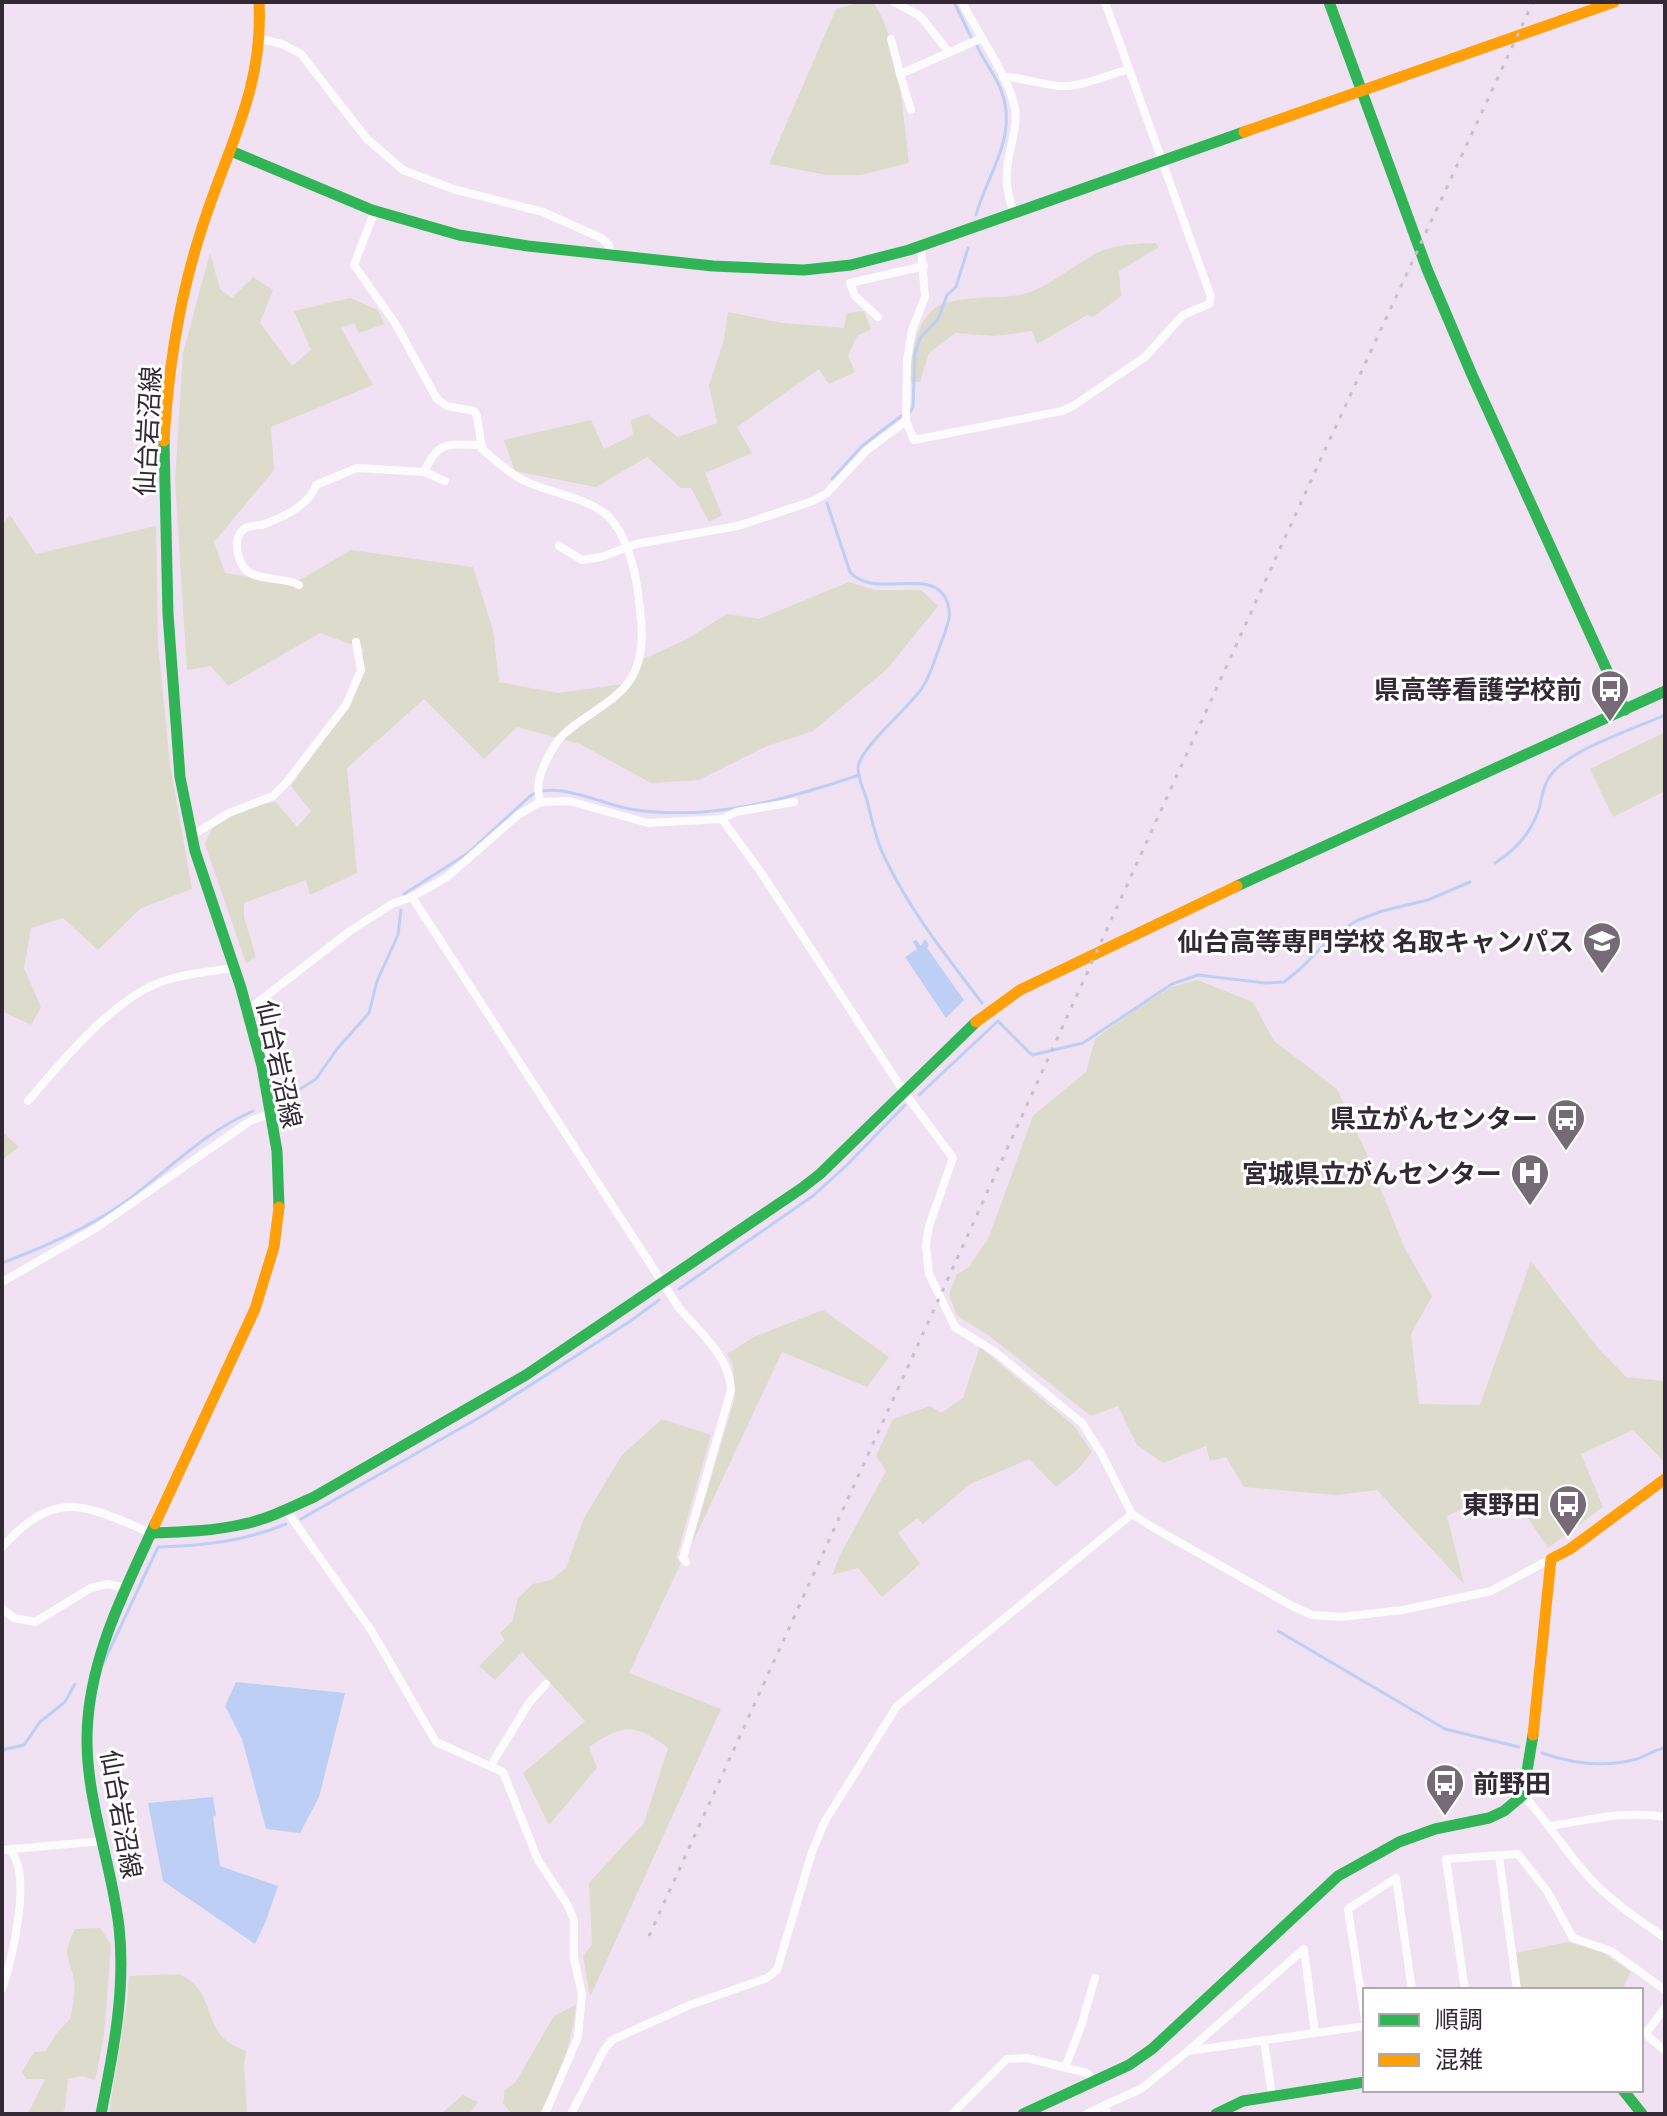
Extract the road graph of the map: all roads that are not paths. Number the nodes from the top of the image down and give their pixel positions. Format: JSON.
{"nodes":[{"id":1,"x":259,"y":2,"type":"edge"},
{"id":2,"x":894,"y":2,"type":"edge"},
{"id":3,"x":962,"y":2,"type":"edge"},
{"id":4,"x":1105,"y":2,"type":"edge"},
{"id":5,"x":1329,"y":2,"type":"edge"},
{"id":6,"x":1614,"y":2,"type":"edge"},
{"id":7,"x":261,"y":39,"type":"junction"},
{"id":8,"x":891,"y":39,"type":"dead end"},
{"id":9,"x":980,"y":39,"type":"junction"},
{"id":10,"x":949,"y":52,"type":"junction"},
{"id":11,"x":1129,"y":69,"type":"junction"},
{"id":12,"x":900,"y":74,"type":"junction"},
{"id":13,"x":1003,"y":77,"type":"junction"},
{"id":14,"x":1362,"y":93,"type":"junction"},
{"id":15,"x":911,"y":110,"type":"dead end"},
{"id":16,"x":231,"y":151,"type":"junction"},
{"id":17,"x":1162,"y":162,"type":"junction"},
{"id":18,"x":375,"y":210,"type":"junction"},
{"id":19,"x":1014,"y":214,"type":"junction"},
{"id":20,"x":921,"y":246,"type":"junction"},
{"id":21,"x":610,"y":254,"type":"junction"},
{"id":22,"x":845,"y":265,"type":"junction"},
{"id":23,"x":924,"y":266,"type":"junction"},
{"id":24,"x":850,"y":283,"type":"junction"},
{"id":25,"x":878,"y":317,"type":"dead end"},
{"id":26,"x":906,"y":421,"type":"junction"},
{"id":27,"x":482,"y":445,"type":"junction"},
{"id":28,"x":424,"y":472,"type":"junction"},
{"id":29,"x":445,"y":481,"type":"dead end"},
{"id":30,"x":559,"y":546,"type":"dead end"},
{"id":31,"x":627,"y":548,"type":"junction"},
{"id":32,"x":299,"y":585,"type":"dead end"},
{"id":33,"x":356,"y":642,"type":"dead end"},
{"id":34,"x":1665,"y":691,"type":"edge"},
{"id":35,"x":1625,"y":710,"type":"junction"},
{"id":36,"x":538,"y":794,"type":"junction"},
{"id":37,"x":794,"y":802,"type":"dead end"},
{"id":38,"x":722,"y":819,"type":"junction"},
{"id":39,"x":191,"y":836,"type":"junction"},
{"id":40,"x":412,"y":897,"type":"junction"},
{"id":41,"x":234,"y":968,"type":"junction"},
{"id":42,"x":248,"y":1010,"type":"junction"},
{"id":43,"x":904,"y":1092,"type":"junction"},
{"id":44,"x":28,"y":1101,"type":"dead end"},
{"id":45,"x":270,"y":1114,"type":"junction"},
{"id":46,"x":2,"y":1282,"type":"edge"},
{"id":47,"x":663,"y":1284,"type":"junction"},
{"id":48,"x":1665,"y":1479,"type":"edge"},
{"id":49,"x":286,"y":1510,"type":"junction"},
{"id":50,"x":1132,"y":1514,"type":"junction"},
{"id":51,"x":151,"y":1533,"type":"junction"},
{"id":52,"x":2,"y":1547,"type":"edge"},
{"id":53,"x":1551,"y":1559,"type":"junction"},
{"id":54,"x":686,"y":1562,"type":"dead end"},
{"id":55,"x":126,"y":1588,"type":"junction"},
{"id":56,"x":2,"y":1609,"type":"edge"},
{"id":57,"x":546,"y":1684,"type":"dead end"},
{"id":58,"x":491,"y":1765,"type":"junction"},
{"id":59,"x":1523,"y":1795,"type":"junction"},
{"id":60,"x":1665,"y":1817,"type":"edge"},
{"id":61,"x":1551,"y":1826,"type":"junction"},
{"id":62,"x":103,"y":1841,"type":"junction"},
{"id":63,"x":6,"y":1850,"type":"edge"},
{"id":64,"x":1499,"y":1856,"type":"junction"},
{"id":65,"x":1665,"y":1938,"type":"edge"},
{"id":66,"x":1095,"y":1978,"type":"dead end"},
{"id":67,"x":1412,"y":1988,"type":"edge"},
{"id":68,"x":1465,"y":1988,"type":"edge"},
{"id":69,"x":1517,"y":1988,"type":"edge"},
{"id":70,"x":2,"y":1989,"type":"edge"},
{"id":71,"x":1665,"y":1990,"type":"edge"},
{"id":72,"x":1363,"y":2006,"type":"edge"},
{"id":73,"x":1665,"y":2008,"type":"edge"},
{"id":74,"x":1363,"y":2026,"type":"edge"},
{"id":75,"x":1643,"y":2032,"type":"edge"},
{"id":76,"x":1315,"y":2033,"type":"junction"},
{"id":77,"x":1264,"y":2041,"type":"junction"},
{"id":78,"x":1188,"y":2051,"type":"junction"},
{"id":79,"x":1665,"y":2051,"type":"edge"},
{"id":80,"x":1065,"y":2068,"type":"junction"},
{"id":81,"x":1095,"y":2082,"type":"junction"},
{"id":82,"x":1363,"y":2082,"type":"edge"},
{"id":83,"x":1625,"y":2092,"type":"edge"},
{"id":84,"x":1272,"y":2095,"type":"junction"},
{"id":85,"x":1106,"y":2110,"type":"edge"},
{"id":86,"x":101,"y":2114,"type":"edge"},
{"id":87,"x":545,"y":2114,"type":"edge"},
{"id":88,"x":571,"y":2114,"type":"edge"},
{"id":89,"x":952,"y":2114,"type":"edge"},
{"id":90,"x":1023,"y":2114,"type":"edge"},
{"id":91,"x":1086,"y":2114,"type":"edge"},
{"id":92,"x":1216,"y":2114,"type":"edge"},
{"id":93,"x":1642,"y":2114,"type":"edge"}],
"edges":[{"from":1,"to":7,"type":"street","name":"仙台岩沼線"},
{"from":2,"to":10,"type":"street"},
{"from":3,"to":9,"type":"street"},
{"from":4,"to":11,"type":"street"},
{"from":5,"to":14,"type":"street"},
{"from":6,"to":14,"type":"street"},
{"from":7,"to":16,"type":"street","name":"仙台岩沼線"},
{"from":7,"to":21,"type":"street"},
{"from":8,"to":12,"type":"street"},
{"from":9,"to":10,"type":"street"},
{"from":9,"to":13,"type":"street"},
{"from":10,"to":12,"type":"street"},
{"from":11,"to":13,"type":"street"},
{"from":11,"to":17,"type":"street"},
{"from":12,"to":15,"type":"street"},
{"from":13,"to":19,"type":"street"},
{"from":14,"to":17,"type":"street"},
{"from":14,"to":35,"type":"street"},
{"from":16,"to":18,"type":"street"},
{"from":16,"to":39,"type":"street","name":"仙台岩沼線"},
{"from":17,"to":19,"type":"street"},
{"from":17,"to":26,"type":"street"},
{"from":18,"to":21,"type":"street"},
{"from":18,"to":27,"type":"street"},
{"from":19,"to":20,"type":"street"},
{"from":20,"to":22,"type":"street"},
{"from":20,"to":23,"type":"street"},
{"from":21,"to":22,"type":"street"},
{"from":22,"to":24,"type":"street"},
{"from":23,"to":24,"type":"street"},
{"from":23,"to":26,"type":"street"},
{"from":24,"to":25,"type":"street"},
{"from":26,"to":31,"type":"street"},
{"from":27,"to":28,"type":"street"},
{"from":27,"to":31,"type":"street"},
{"from":28,"to":29,"type":"street"},
{"from":28,"to":32,"type":"street"},
{"from":30,"to":31,"type":"street"},
{"from":31,"to":36,"type":"street"},
{"from":33,"to":39,"type":"street"},
{"from":34,"to":35,"type":"street"},
{"from":35,"to":43,"type":"street"},
{"from":36,"to":38,"type":"street"},
{"from":36,"to":40,"type":"street"},
{"from":37,"to":38,"type":"street"},
{"from":38,"to":43,"type":"street"},
{"from":39,"to":41,"type":"street","name":"仙台岩沼線"},
{"from":40,"to":42,"type":"street"},
{"from":40,"to":47,"type":"street"},
{"from":41,"to":42,"type":"street","name":"仙台岩沼線"},
{"from":41,"to":44,"type":"street"},
{"from":42,"to":45,"type":"street","name":"仙台岩沼線"},
{"from":43,"to":47,"type":"street"},
{"from":43,"to":50,"type":"street"},
{"from":45,"to":46,"type":"street"},
{"from":45,"to":51,"type":"street","name":"仙台岩沼線"},
{"from":47,"to":49,"type":"street"},
{"from":47,"to":54,"type":"street"},
{"from":48,"to":53,"type":"street"},
{"from":49,"to":51,"type":"street"},
{"from":49,"to":58,"type":"street"},
{"from":50,"to":53,"type":"street"},
{"from":50,"to":88,"type":"street"},
{"from":51,"to":52,"type":"street"},
{"from":51,"to":55,"type":"street","name":"仙台岩沼線"},
{"from":53,"to":59,"type":"street"},
{"from":55,"to":56,"type":"street"},
{"from":55,"to":62,"type":"street","name":"仙台岩沼線"},
{"from":57,"to":58,"type":"street"},
{"from":58,"to":87,"type":"street"},
{"from":59,"to":61,"type":"street"},
{"from":59,"to":81,"type":"street"},
{"from":60,"to":61,"type":"street"},
{"from":61,"to":65,"type":"street"},
{"from":62,"to":63,"type":"street"},
{"from":62,"to":86,"type":"street","name":"仙台岩沼線"},
{"from":63,"to":70,"type":"street"},
{"from":64,"to":68,"type":"street"},
{"from":64,"to":69,"type":"street"},
{"from":64,"to":71,"type":"street"},
{"from":66,"to":80,"type":"street"},
{"from":67,"to":72,"type":"street"},
{"from":73,"to":75,"type":"street"},
{"from":74,"to":76,"type":"street"},
{"from":75,"to":79,"type":"street"},
{"from":76,"to":77,"type":"street"},
{"from":76,"to":78,"type":"street"},
{"from":77,"to":78,"type":"street"},
{"from":77,"to":84,"type":"street"},
{"from":78,"to":85,"type":"street"},
{"from":80,"to":81,"type":"street"},
{"from":80,"to":89,"type":"street"},
{"from":81,"to":90,"type":"street"},
{"from":82,"to":84,"type":"street"},
{"from":83,"to":93,"type":"street"},
{"from":84,"to":92,"type":"street"},
{"from":85,"to":91,"type":"street"}]}
